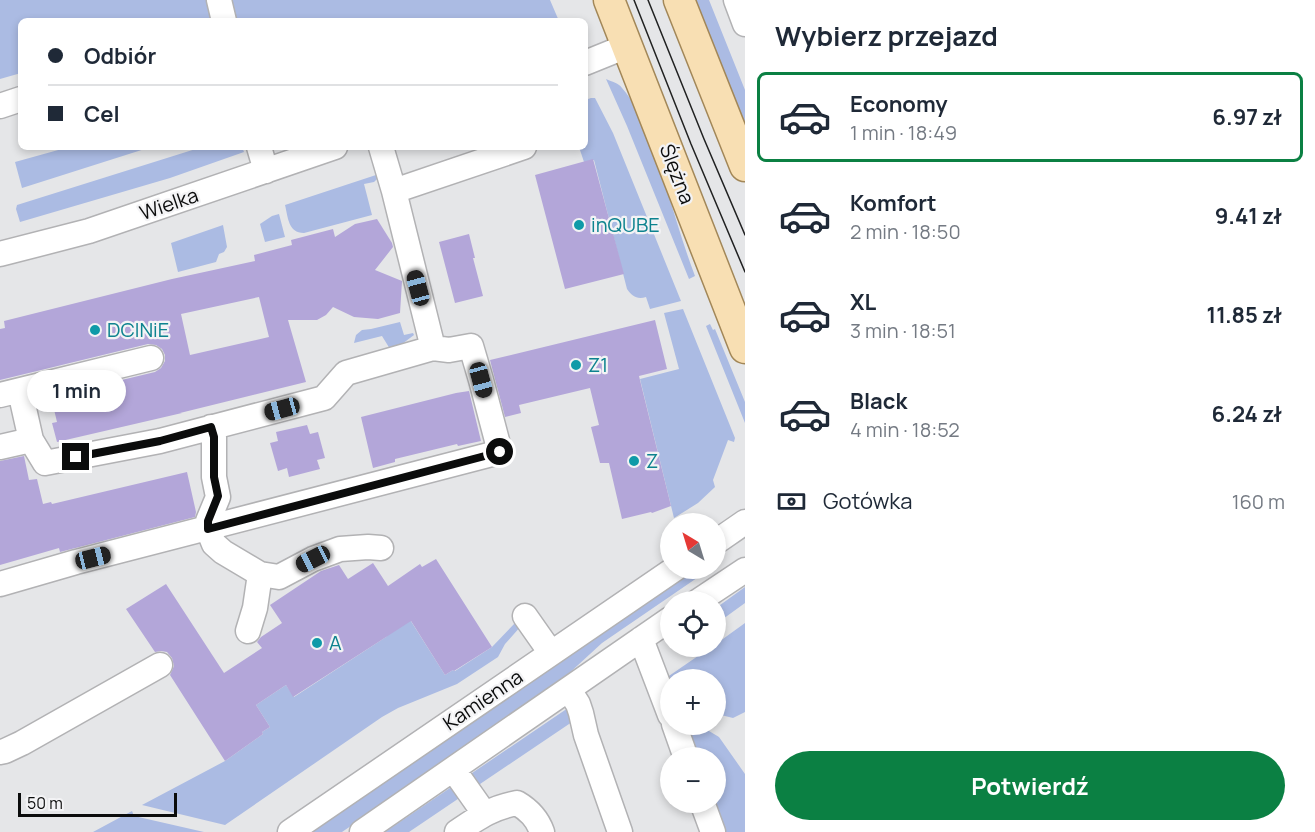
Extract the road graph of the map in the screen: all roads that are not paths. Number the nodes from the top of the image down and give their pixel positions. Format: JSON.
{"nodes":[{"id":1,"x":219,"y":0,"type":"edge"},
{"id":2,"x":609,"y":0,"type":"edge"},
{"id":3,"x":679,"y":0,"type":"edge"},
{"id":4,"x":736,"y":0,"type":"edge"},
{"id":5,"x":223,"y":18,"type":"edge"},
{"id":6,"x":745,"y":24,"type":"edge"},
{"id":7,"x":627,"y":46,"type":"junction"},
{"id":8,"x":588,"y":62,"type":"edge"},
{"id":9,"x":18,"y":100,"type":"edge"},
{"id":10,"x":0,"y":106,"type":"edge"},
{"id":11,"x":260,"y":150,"type":"edge"},
{"id":12,"x":326,"y":150,"type":"edge"},
{"id":13,"x":382,"y":150,"type":"edge"},
{"id":14,"x":515,"y":150,"type":"edge"},
{"id":15,"x":745,"y":166,"type":"edge"},
{"id":16,"x":266,"y":171,"type":"junction"},
{"id":17,"x":394,"y":191,"type":"junction"},
{"id":18,"x":0,"y":254,"type":"edge"},
{"id":19,"x":433,"y":348,"type":"junction"},
{"id":20,"x":745,"y":348,"type":"edge"},
{"id":21,"x":151,"y":358,"type":"dead end"},
{"id":22,"x":10,"y":393,"type":"edge"},
{"id":23,"x":211,"y":427,"type":"junction"},
{"id":24,"x":31,"y":440,"type":"junction"},
{"id":25,"x":0,"y":447,"type":"edge"},
{"id":26,"x":745,"y":522,"type":"edge"},
{"id":27,"x":208,"y":529,"type":"junction"},
{"id":28,"x":726,"y":535,"type":"edge"},
{"id":29,"x":381,"y":548,"type":"dead end"},
{"id":30,"x":745,"y":570,"type":"edge"},
{"id":31,"x":260,"y":574,"type":"junction"},
{"id":32,"x":660,"y":579,"type":"edge"},
{"id":33,"x":0,"y":584,"type":"edge"},
{"id":34,"x":714,"y":591,"type":"edge"},
{"id":35,"x":525,"y":616,"type":"dead end"},
{"id":36,"x":660,"y":626,"type":"edge"},
{"id":37,"x":248,"y":631,"type":"dead end"},
{"id":38,"x":641,"y":639,"type":"junction"},
{"id":39,"x":551,"y":653,"type":"junction"},
{"id":40,"x":160,"y":665,"type":"dead end"},
{"id":41,"x":660,"y":689,"type":"edge"},
{"id":42,"x":569,"y":690,"type":"junction"},
{"id":43,"x":0,"y":752,"type":"edge"},
{"id":44,"x":453,"y":769,"type":"junction"},
{"id":45,"x":484,"y":813,"type":"junction"},
{"id":46,"x":706,"y":813,"type":"edge"},
{"id":47,"x":290,"y":832,"type":"edge"},
{"id":48,"x":362,"y":832,"type":"edge"},
{"id":49,"x":458,"y":832,"type":"edge"},
{"id":50,"x":542,"y":832,"type":"edge"},
{"id":51,"x":620,"y":832,"type":"edge"},
{"id":52,"x":713,"y":832,"type":"edge"}],
"edges":[{"from":1,"to":5,"type":"street"},
{"from":2,"to":7,"type":"main road","name":"Ślężna"},
{"from":3,"to":15,"type":"main road"},
{"from":4,"to":6,"type":"street"},
{"from":7,"to":8,"type":"street"},
{"from":7,"to":20,"type":"main road","name":"Ślężna"},
{"from":9,"to":10,"type":"street"},
{"from":11,"to":16,"type":"street"},
{"from":12,"to":16,"type":"street","name":"Wielka"},
{"from":13,"to":17,"type":"street"},
{"from":14,"to":17,"type":"street"},
{"from":16,"to":18,"type":"street","name":"Wielka"},
{"from":17,"to":19,"type":"street"},
{"from":19,"to":23,"type":"street"},
{"from":19,"to":27,"type":"street"},
{"from":21,"to":22,"type":"street"},
{"from":22,"to":24,"type":"street"},
{"from":23,"to":24,"type":"street"},
{"from":23,"to":27,"type":"street"},
{"from":24,"to":25,"type":"street"},
{"from":26,"to":28,"type":"street"},
{"from":27,"to":31,"type":"street"},
{"from":27,"to":33,"type":"street"},
{"from":29,"to":31,"type":"street"},
{"from":30,"to":34,"type":"street"},
{"from":31,"to":37,"type":"street"},
{"from":32,"to":39,"type":"street","name":"Kamienna"},
{"from":35,"to":39,"type":"street"},
{"from":36,"to":38,"type":"street","name":"Kamienna"},
{"from":38,"to":41,"type":"street"},
{"from":38,"to":42,"type":"street","name":"Kamienna"},
{"from":39,"to":47,"type":"street","name":"Kamienna"},
{"from":40,"to":43,"type":"street"},
{"from":42,"to":44,"type":"street","name":"Kamienna"},
{"from":42,"to":51,"type":"street"},
{"from":44,"to":45,"type":"street"},
{"from":44,"to":48,"type":"street","name":"Kamienna"},
{"from":45,"to":49,"type":"street"},
{"from":45,"to":50,"type":"street"},
{"from":46,"to":52,"type":"street"}]}
